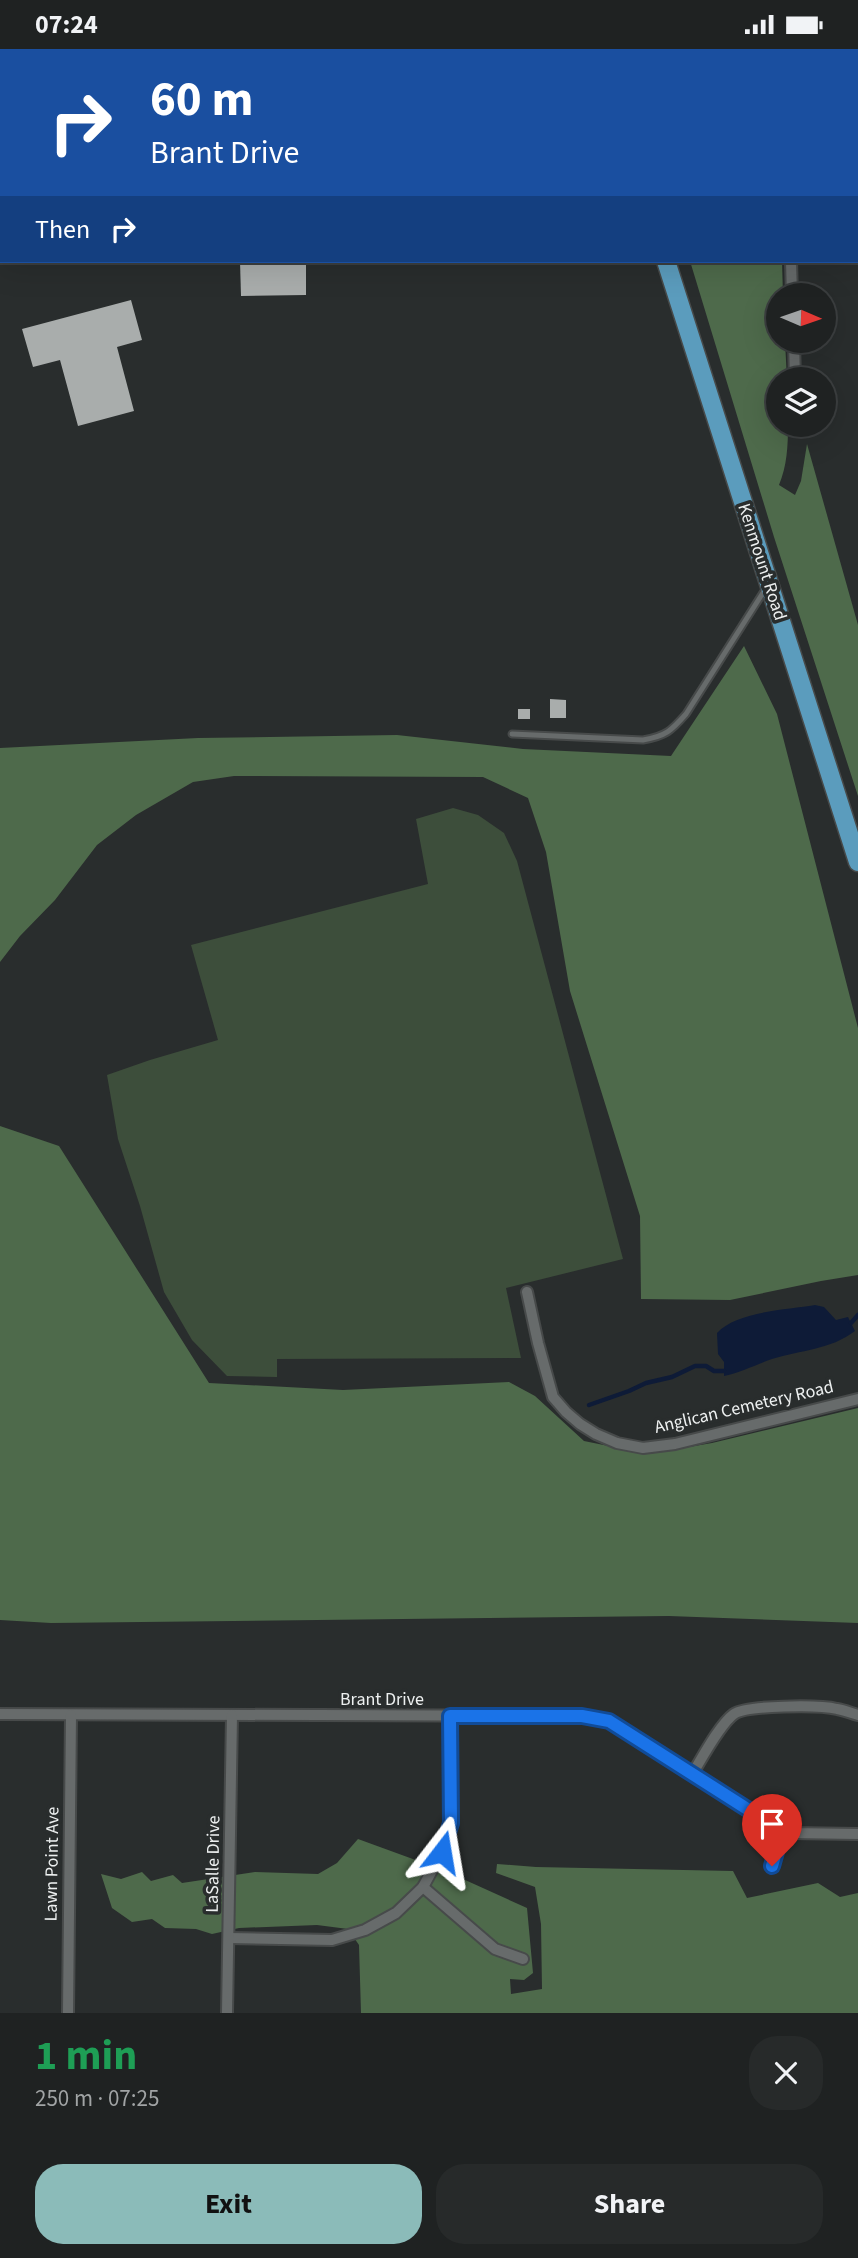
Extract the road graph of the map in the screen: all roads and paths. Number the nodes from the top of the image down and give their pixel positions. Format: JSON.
{"nodes":[{"id":1,"x":667,"y":263,"type":"edge"},
{"id":2,"x":791,"y":263,"type":"edge"},
{"id":3,"x":792,"y":283,"type":"edge"},
{"id":4,"x":769,"y":585,"type":"junction"},
{"id":5,"x":512,"y":734,"type":"dead end"},
{"id":6,"x":858,"y":862,"type":"edge"},
{"id":7,"x":527,"y":1292,"type":"dead end"},
{"id":8,"x":858,"y":1399,"type":"edge"},
{"id":9,"x":0,"y":1714,"type":"edge"},
{"id":10,"x":71,"y":1715,"type":"junction"},
{"id":11,"x":858,"y":1715,"type":"edge"},
{"id":12,"x":232,"y":1716,"type":"junction"},
{"id":13,"x":450,"y":1716,"type":"junction"},
{"id":14,"x":693,"y":1773,"type":"junction"},
{"id":15,"x":782,"y":1831,"type":"junction"},
{"id":16,"x":858,"y":1834,"type":"edge"},
{"id":17,"x":772,"y":1866,"type":"dead end"},
{"id":18,"x":423,"y":1887,"type":"junction"},
{"id":19,"x":229,"y":1938,"type":"junction"},
{"id":20,"x":523,"y":1959,"type":"dead end"},
{"id":21,"x":68,"y":2013,"type":"edge"},
{"id":22,"x":227,"y":2013,"type":"edge"}],
"edges":[{"from":1,"to":4,"type":"main road","name":"Kenmount Road"},
{"from":2,"to":3,"type":"street"},
{"from":4,"to":5,"type":"lane"},
{"from":4,"to":6,"type":"main road","name":"Kenmount Road"},
{"from":7,"to":8,"type":"street","name":"Anglican Cemetery Road"},
{"from":9,"to":10,"type":"street","name":"Brant Drive"},
{"from":10,"to":12,"type":"street","name":"Brant Drive"},
{"from":10,"to":21,"type":"street","name":"Lawn Point Ave"},
{"from":11,"to":14,"type":"street"},
{"from":12,"to":13,"type":"street","name":"Brant Drive"},
{"from":12,"to":19,"type":"street","name":"LaSalle Drive"},
{"from":13,"to":14,"type":"street","name":"Brant Drive"},
{"from":13,"to":18,"type":"street"},
{"from":14,"to":15,"type":"street","name":"Brant Drive"},
{"from":15,"to":16,"type":"street","name":"Brant Drive"},
{"from":15,"to":17,"type":"street"},
{"from":18,"to":19,"type":"street"},
{"from":18,"to":20,"type":"street"},
{"from":19,"to":22,"type":"street","name":"LaSalle Drive"}]}
